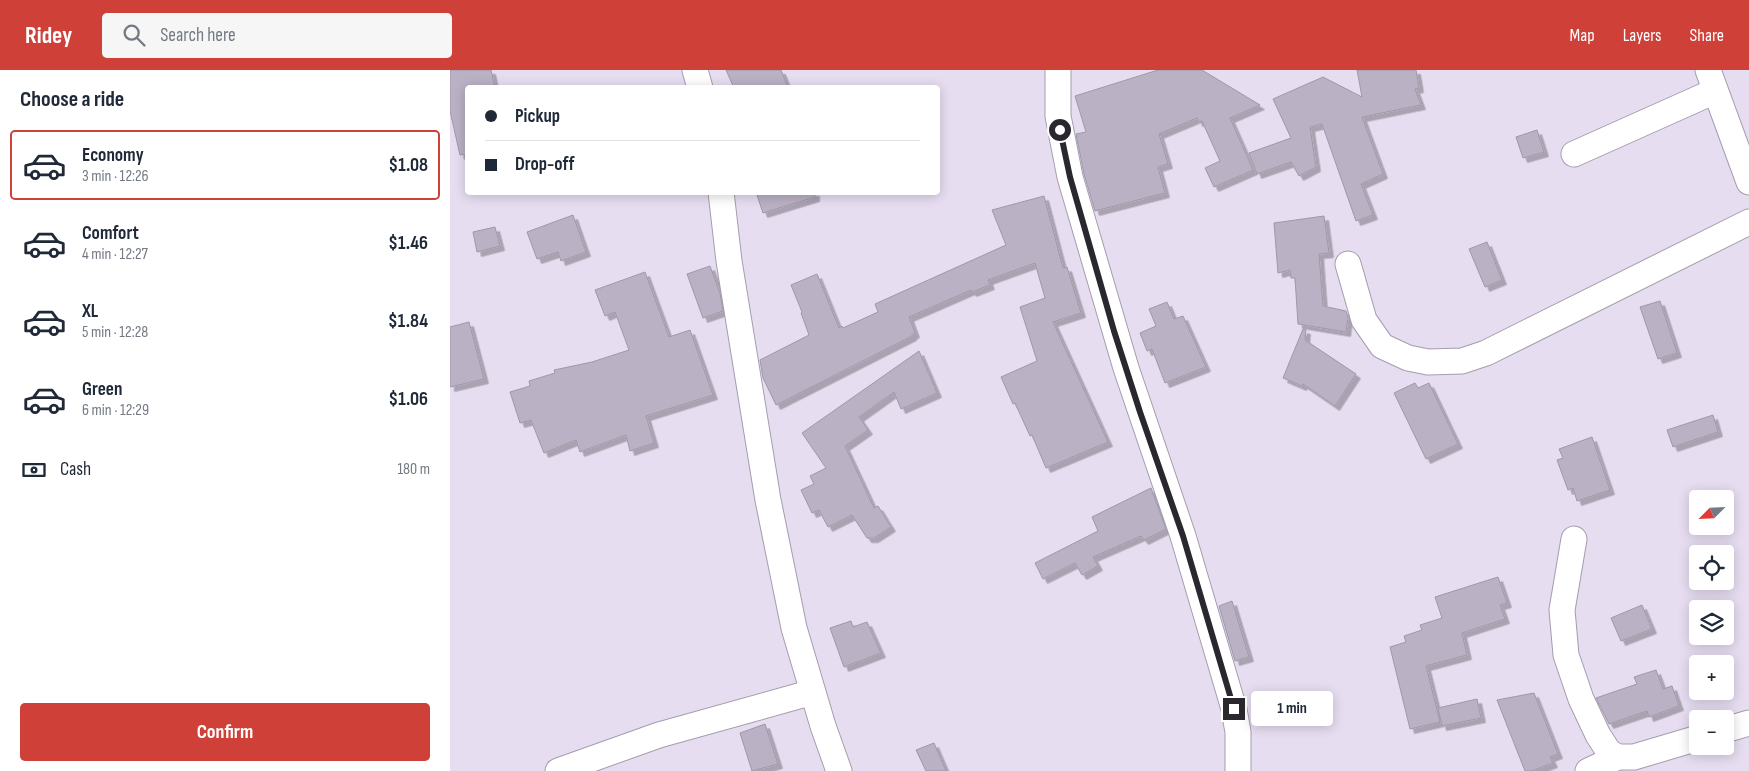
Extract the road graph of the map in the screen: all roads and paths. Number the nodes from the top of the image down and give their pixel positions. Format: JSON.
{"nodes":[{"id":1,"x":695,"y":70,"type":"edge"},
{"id":2,"x":1058,"y":70,"type":"edge"},
{"id":3,"x":1711,"y":80,"type":"edge"},
{"id":4,"x":699,"y":85,"type":"edge"},
{"id":5,"x":1574,"y":154,"type":"dead end"},
{"id":6,"x":1749,"y":182,"type":"edge"},
{"id":7,"x":721,"y":195,"type":"edge"},
{"id":8,"x":1749,"y":222,"type":"edge"},
{"id":9,"x":1348,"y":264,"type":"dead end"},
{"id":10,"x":1574,"y":539,"type":"dead end"},
{"id":11,"x":813,"y":692,"type":"junction"},
{"id":12,"x":1749,"y":722,"type":"edge"},
{"id":13,"x":1734,"y":727,"type":"edge"},
{"id":14,"x":1689,"y":741,"type":"edge"},
{"id":15,"x":1618,"y":757,"type":"junction"},
{"id":16,"x":558,"y":771,"type":"edge"},
{"id":17,"x":839,"y":771,"type":"edge"},
{"id":18,"x":1238,"y":771,"type":"edge"},
{"id":19,"x":1588,"y":771,"type":"edge"}],
"edges":[{"from":1,"to":4,"type":"street"},
{"from":2,"to":18,"type":"street"},
{"from":3,"to":5,"type":"street"},
{"from":3,"to":6,"type":"street"},
{"from":7,"to":11,"type":"street"},
{"from":8,"to":9,"type":"street"},
{"from":10,"to":15,"type":"street"},
{"from":11,"to":16,"type":"street"},
{"from":11,"to":17,"type":"street"},
{"from":12,"to":13,"type":"street"},
{"from":14,"to":15,"type":"street"},
{"from":15,"to":19,"type":"street"}]}
